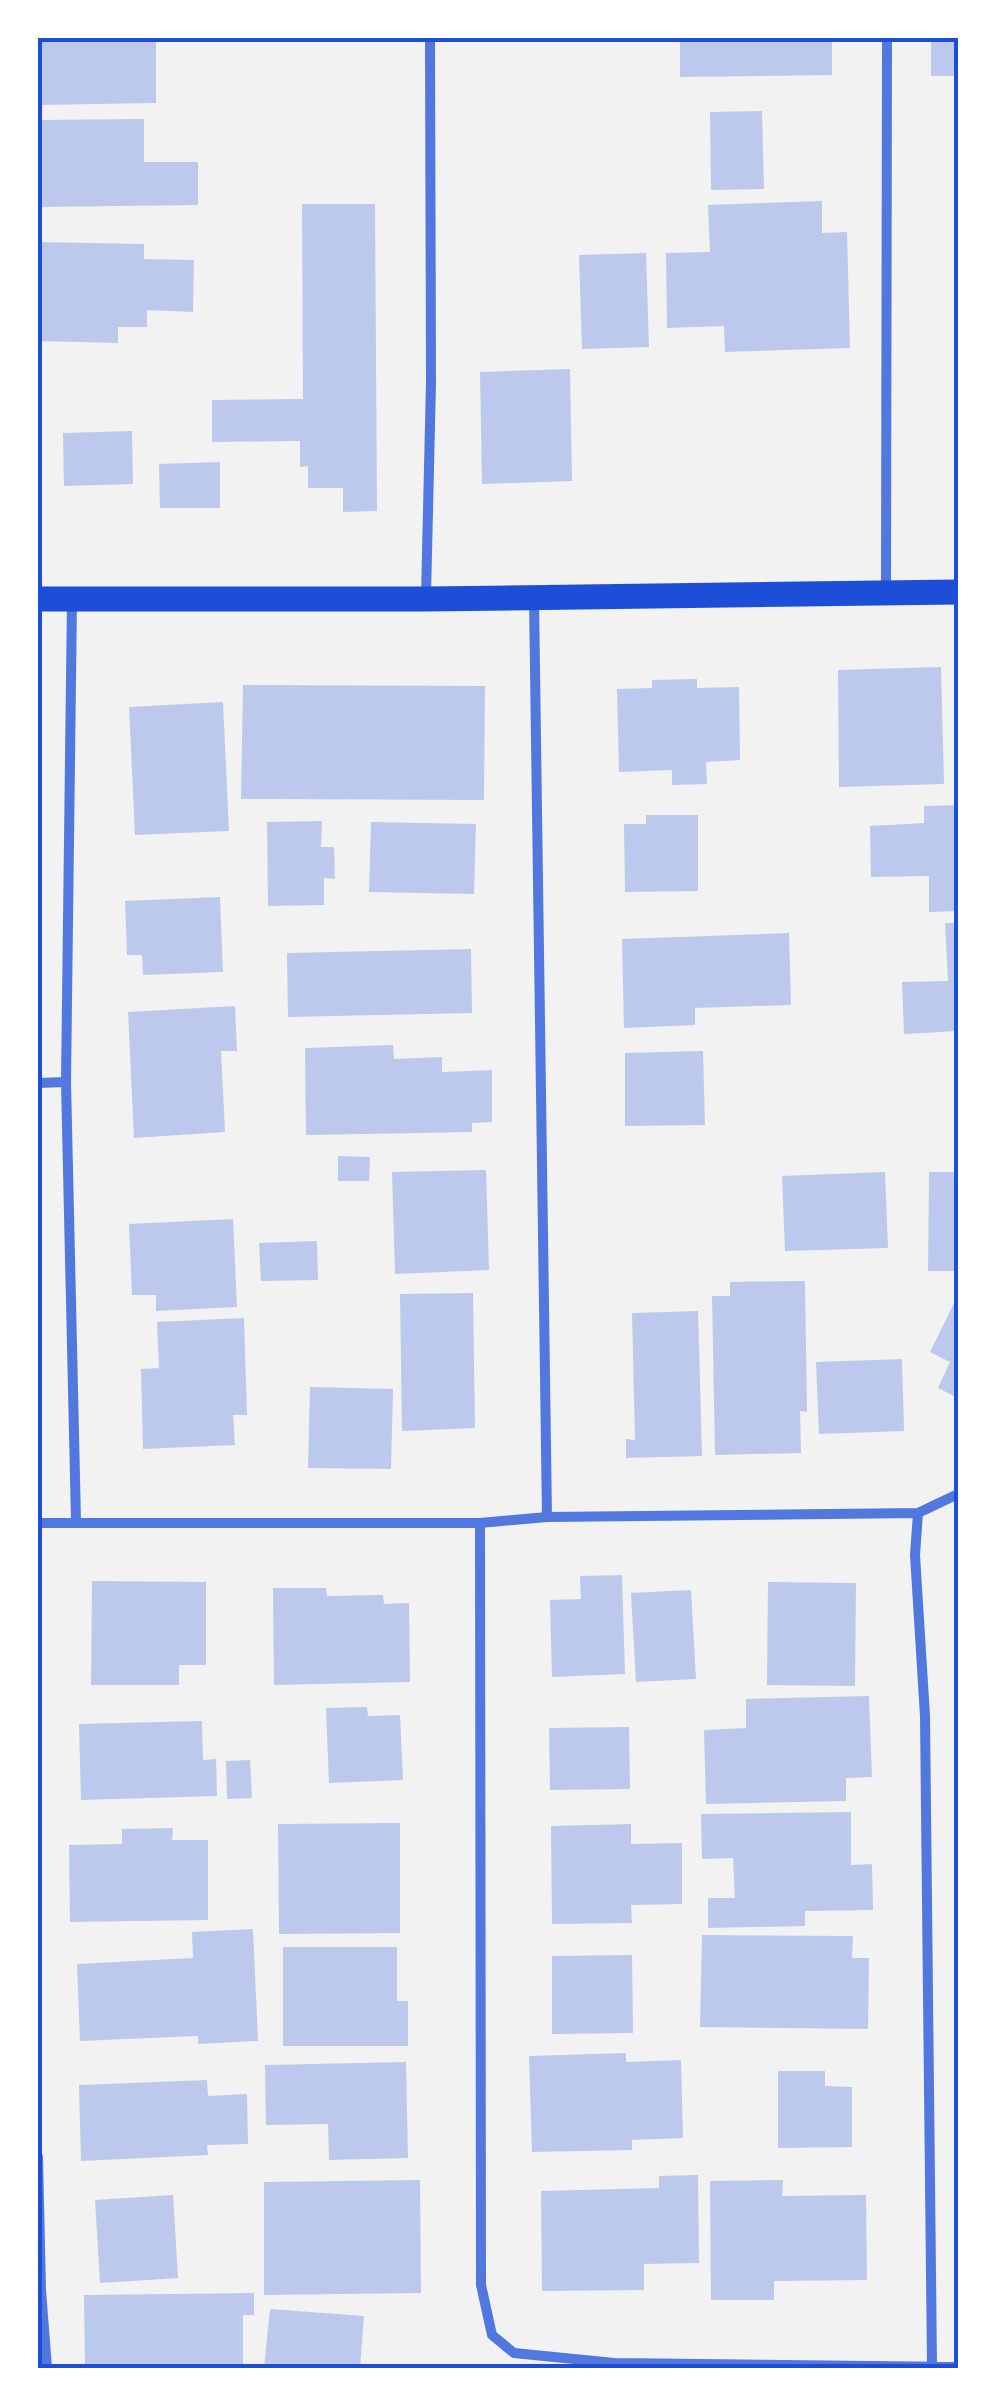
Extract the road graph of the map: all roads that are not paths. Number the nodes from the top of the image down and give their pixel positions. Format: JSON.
{"nodes":[{"id":1,"x":430,"y":38,"type":"edge"},
{"id":2,"x":887,"y":38,"type":"edge"},
{"id":3,"x":958,"y":592,"type":"edge"},
{"id":4,"x":886,"y":593,"type":"junction"},
{"id":5,"x":534,"y":598,"type":"junction"},
{"id":6,"x":38,"y":599,"type":"edge"},
{"id":7,"x":72,"y":599,"type":"junction"},
{"id":8,"x":426,"y":599,"type":"junction"},
{"id":9,"x":66,"y":1082,"type":"junction"},
{"id":10,"x":38,"y":1083,"type":"edge"},
{"id":11,"x":958,"y":1494,"type":"edge"},
{"id":12,"x":918,"y":1513,"type":"junction"},
{"id":13,"x":547,"y":1517,"type":"junction"},
{"id":14,"x":76,"y":1521,"type":"junction"},
{"id":15,"x":38,"y":1523,"type":"edge"},
{"id":16,"x":480,"y":1523,"type":"junction"},
{"id":17,"x":38,"y":2157,"type":"edge"},
{"id":18,"x":932,"y":2367,"type":"edge"},
{"id":19,"x":958,"y":2367,"type":"edge"},
{"id":20,"x":47,"y":2368,"type":"edge"}],
"edges":[{"from":1,"to":8,"type":"street"},
{"from":2,"to":4,"type":"street"},
{"from":3,"to":4,"type":"main road"},
{"from":4,"to":5,"type":"main road"},
{"from":5,"to":8,"type":"main road"},
{"from":5,"to":13,"type":"street"},
{"from":6,"to":7,"type":"main road"},
{"from":7,"to":8,"type":"main road"},
{"from":7,"to":9,"type":"street"},
{"from":9,"to":10,"type":"street"},
{"from":9,"to":14,"type":"street"},
{"from":11,"to":12,"type":"street"},
{"from":12,"to":13,"type":"street"},
{"from":12,"to":18,"type":"street"},
{"from":13,"to":16,"type":"street"},
{"from":14,"to":15,"type":"street"},
{"from":14,"to":16,"type":"street"},
{"from":16,"to":18,"type":"street"},
{"from":17,"to":20,"type":"street"},
{"from":18,"to":19,"type":"street"}]}
